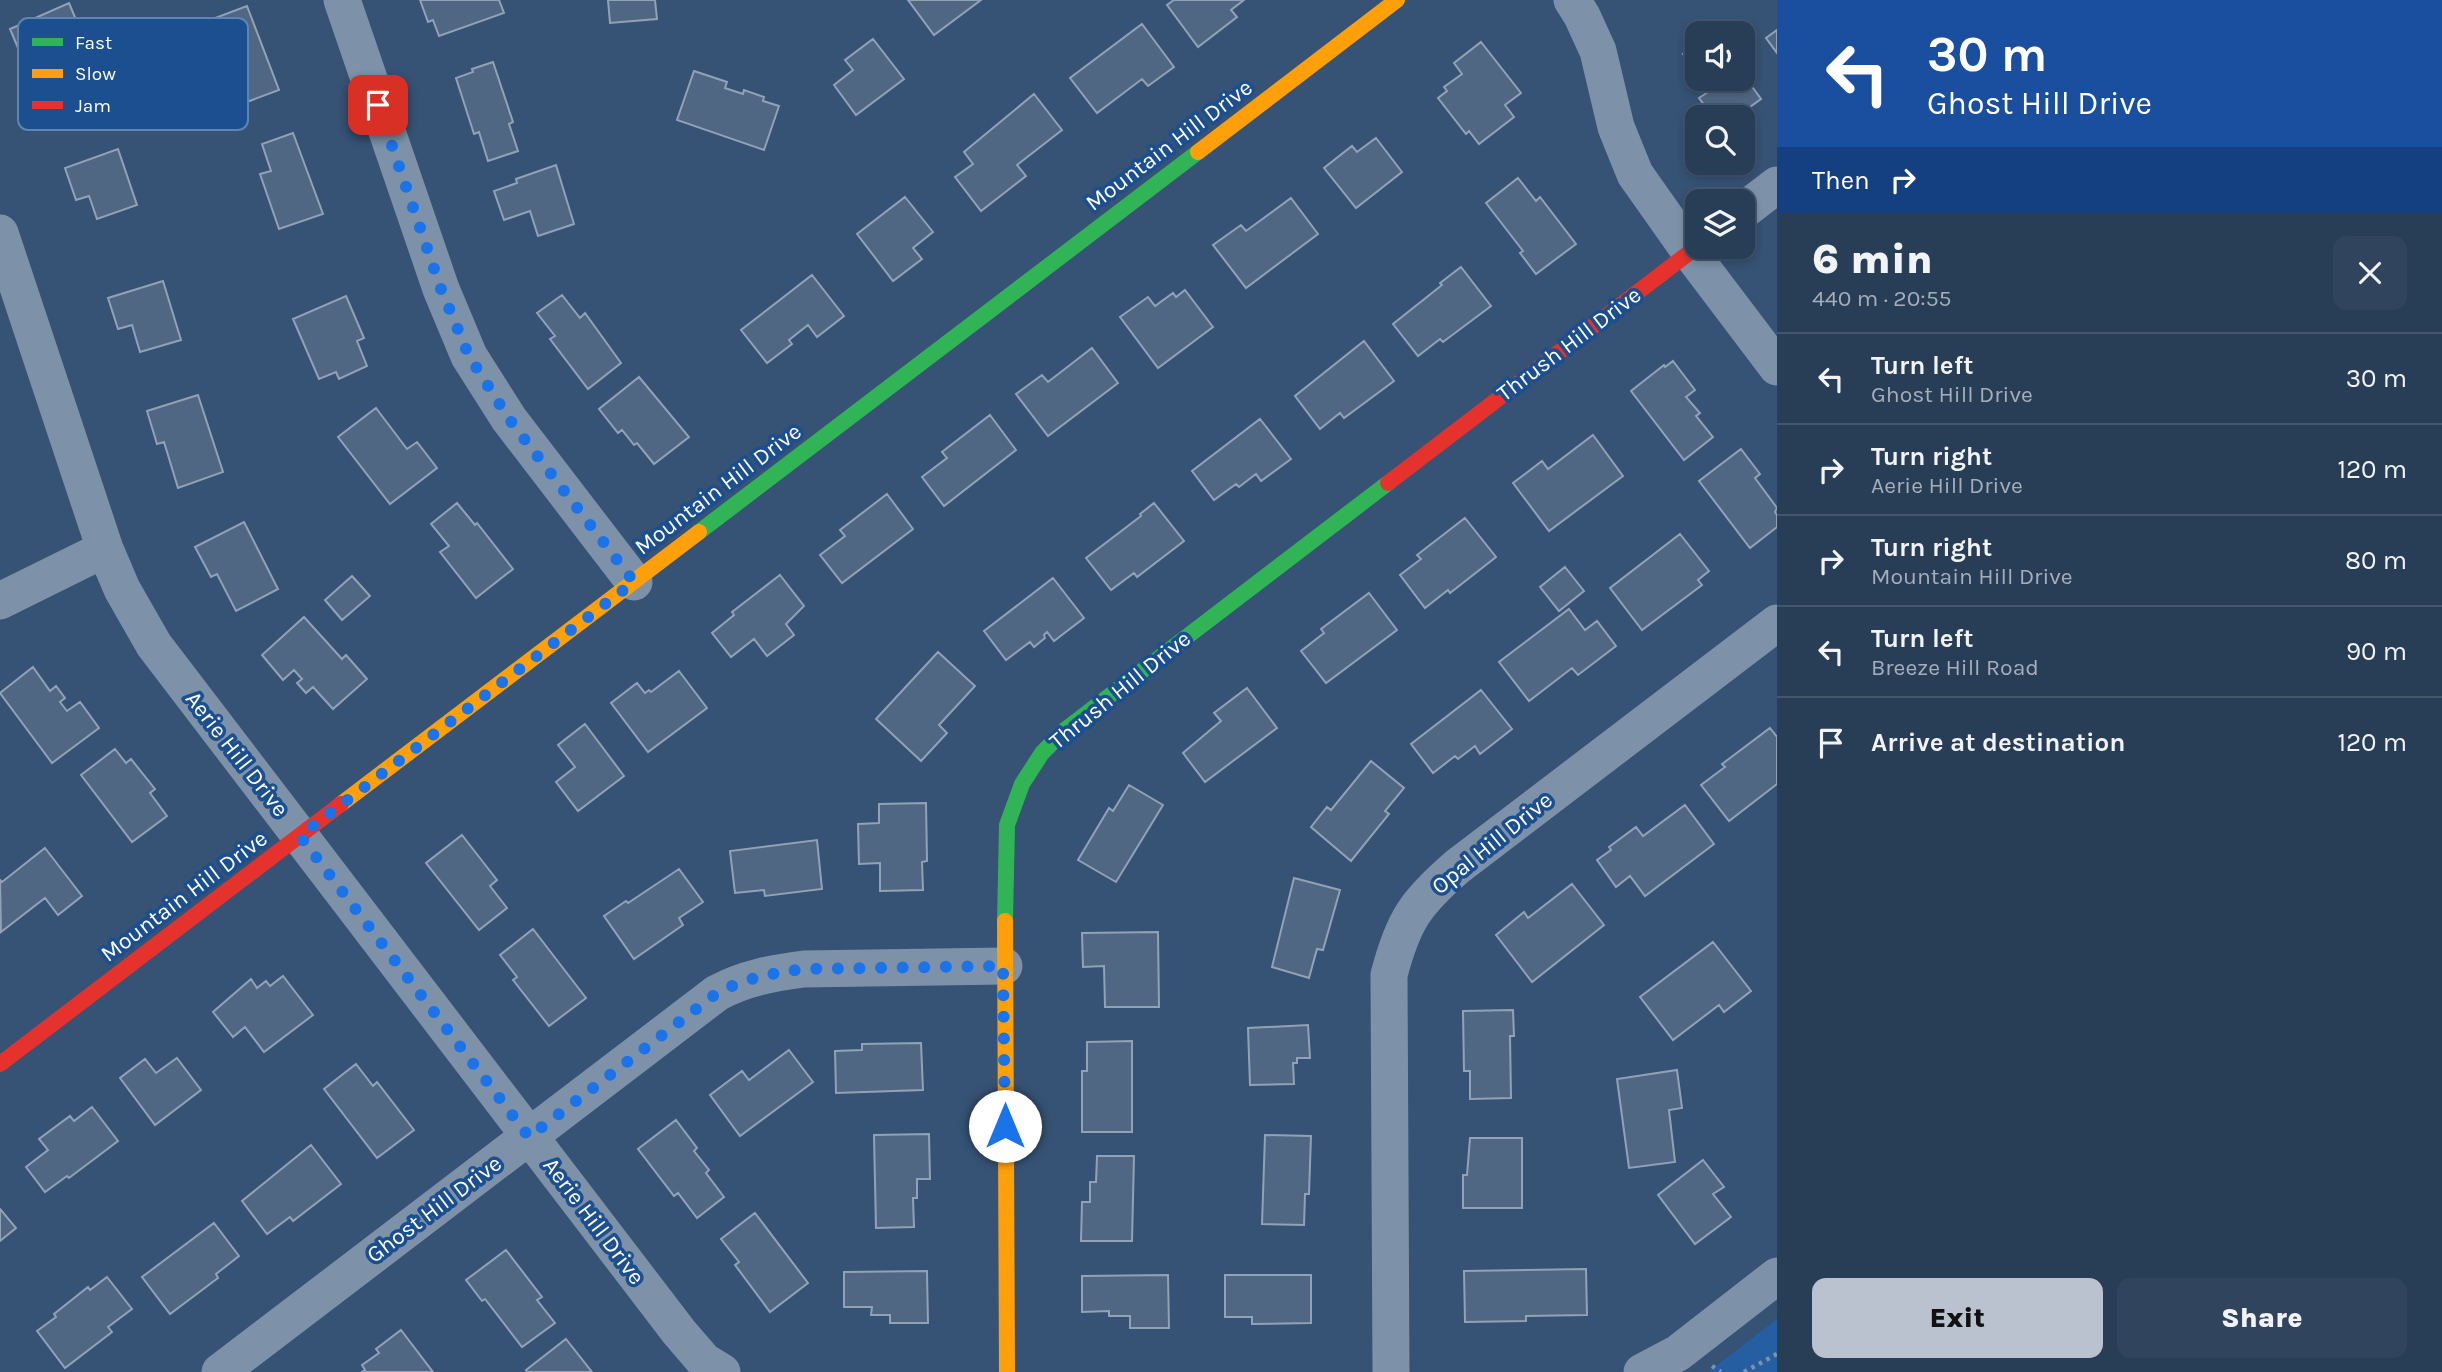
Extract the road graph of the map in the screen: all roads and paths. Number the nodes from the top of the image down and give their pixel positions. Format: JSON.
{"nodes":[{"id":1,"x":342,"y":0,"type":"edge"},
{"id":2,"x":1397,"y":0,"type":"edge"},
{"id":3,"x":1572,"y":0,"type":"edge"},
{"id":4,"x":1777,"y":185,"type":"edge"},
{"id":5,"x":1755,"y":202,"type":"edge"},
{"id":6,"x":0,"y":235,"type":"edge"},
{"id":7,"x":1685,"y":238,"type":"edge"},
{"id":8,"x":1685,"y":256,"type":"edge"},
{"id":9,"x":1701,"y":259,"type":"edge"},
{"id":10,"x":1777,"y":367,"type":"edge"},
{"id":11,"x":105,"y":549,"type":"junction"},
{"id":12,"x":634,"y":582,"type":"junction"},
{"id":13,"x":0,"y":601,"type":"edge"},
{"id":14,"x":1777,"y":623,"type":"edge"},
{"id":15,"x":300,"y":836,"type":"junction"},
{"id":16,"x":1003,"y":966,"type":"junction"},
{"id":17,"x":0,"y":1064,"type":"edge"},
{"id":18,"x":529,"y":1137,"type":"junction"},
{"id":19,"x":1777,"y":1276,"type":"edge"},
{"id":20,"x":1777,"y":1354,"type":"edge"},
{"id":21,"x":220,"y":1372,"type":"edge"},
{"id":22,"x":722,"y":1372,"type":"edge"},
{"id":23,"x":1007,"y":1372,"type":"edge"},
{"id":24,"x":1391,"y":1372,"type":"edge"},
{"id":25,"x":1642,"y":1372,"type":"edge"},
{"id":26,"x":1744,"y":1372,"type":"edge"}],
"edges":[{"from":1,"to":12,"type":"street"},
{"from":2,"to":12,"type":"street","name":"Mountain Hill Drive"},
{"from":3,"to":7,"type":"street"},
{"from":4,"to":5,"type":"street"},
{"from":6,"to":11,"type":"street","name":"Aerie Hill Drive"},
{"from":8,"to":16,"type":"street","name":"Thrush Hill Drive"},
{"from":9,"to":10,"type":"street"},
{"from":11,"to":13,"type":"street"},
{"from":11,"to":15,"type":"street","name":"Aerie Hill Drive"},
{"from":12,"to":15,"type":"street","name":"Mountain Hill Drive"},
{"from":14,"to":24,"type":"street","name":"Opal Hill Drive"},
{"from":15,"to":17,"type":"street","name":"Mountain Hill Drive"},
{"from":15,"to":18,"type":"street","name":"Aerie Hill Drive"},
{"from":16,"to":18,"type":"street","name":"Ghost Hill Drive"},
{"from":16,"to":23,"type":"street","name":"Thrush Hill Drive"},
{"from":18,"to":21,"type":"street","name":"Ghost Hill Drive"},
{"from":18,"to":22,"type":"street","name":"Aerie Hill Drive"},
{"from":19,"to":25,"type":"street"},
{"from":20,"to":26,"type":"path"}]}
